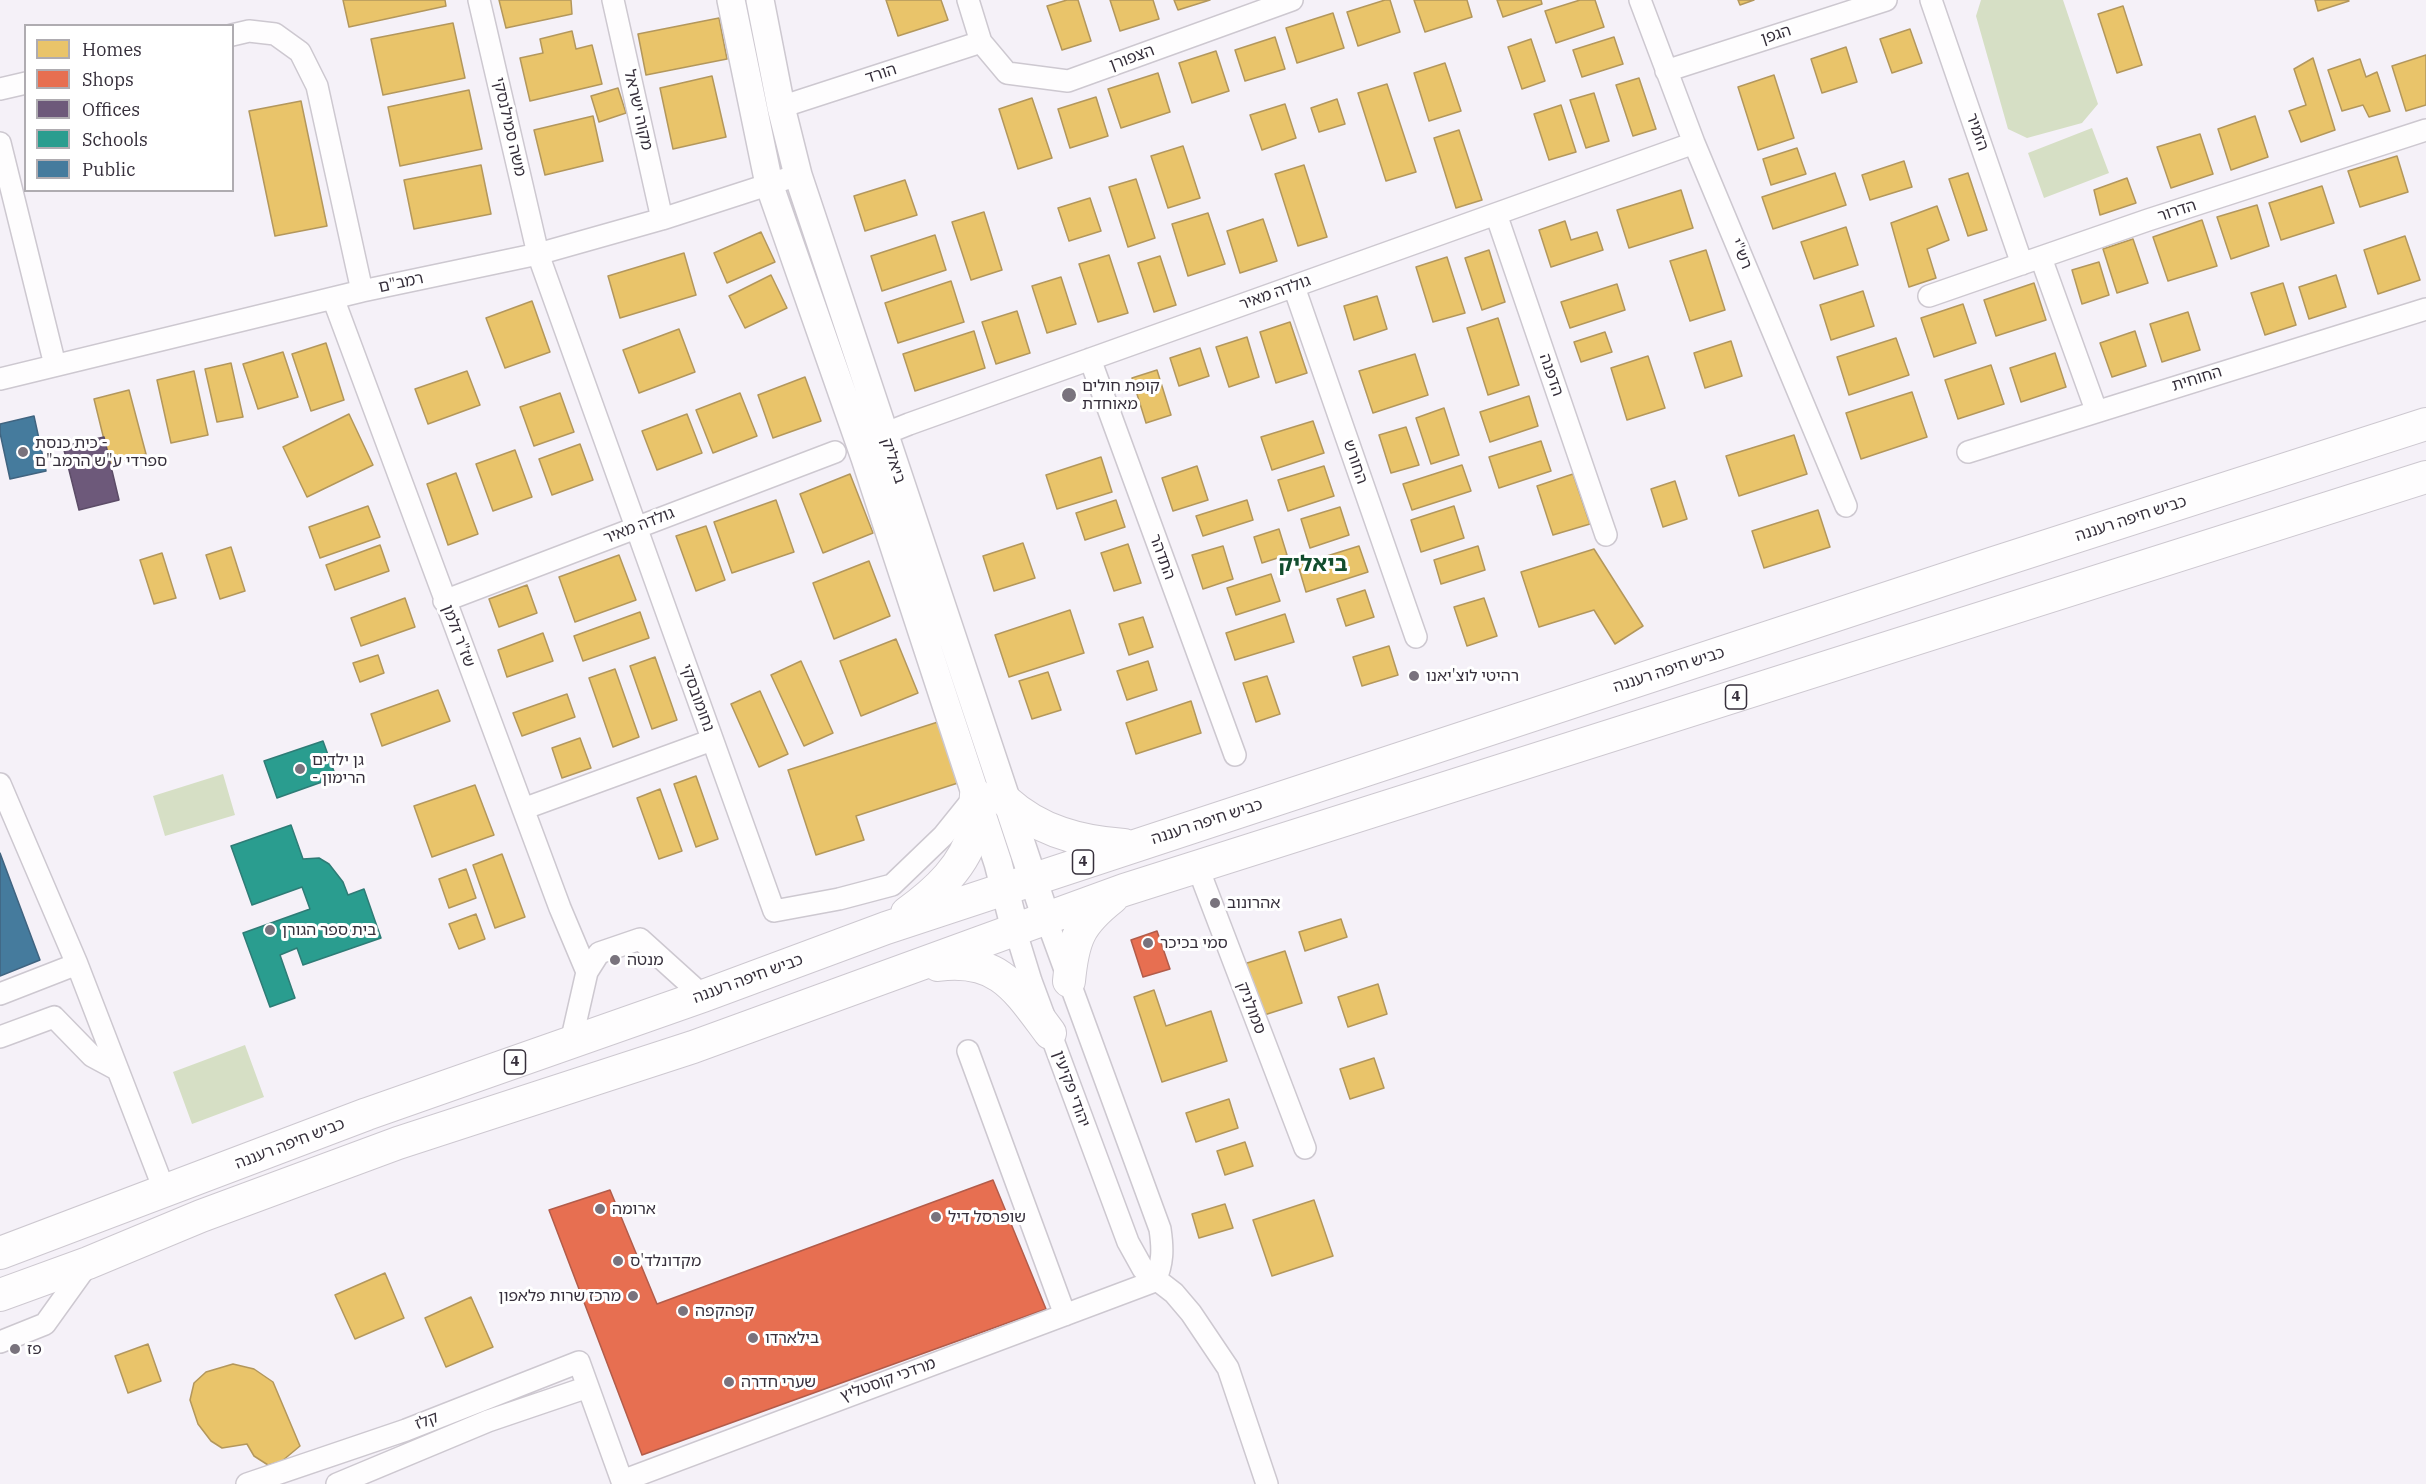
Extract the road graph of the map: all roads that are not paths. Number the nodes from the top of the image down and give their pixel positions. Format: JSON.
{"nodes":[{"id":1,"x":479,"y":0,"type":"edge"},
{"id":2,"x":613,"y":0,"type":"edge"},
{"id":3,"x":731,"y":0,"type":"edge"},
{"id":4,"x":760,"y":0,"type":"edge"},
{"id":5,"x":968,"y":0,"type":"edge"},
{"id":6,"x":1292,"y":0,"type":"edge"},
{"id":7,"x":1640,"y":0,"type":"edge"},
{"id":8,"x":1886,"y":0,"type":"edge"},
{"id":9,"x":1931,"y":0,"type":"edge"},
{"id":10,"x":234,"y":35,"type":"edge"},
{"id":11,"x":981,"y":42,"type":"junction"},
{"id":12,"x":1666,"y":71,"type":"junction"},
{"id":13,"x":24,"y":83,"type":"edge"},
{"id":14,"x":0,"y":89,"type":"edge"},
{"id":15,"x":781,"y":107,"type":"junction"},
{"id":16,"x":2426,"y":130,"type":"edge"},
{"id":17,"x":0,"y":142,"type":"edge"},
{"id":18,"x":1694,"y":143,"type":"junction"},
{"id":19,"x":798,"y":175,"type":"junction"},
{"id":20,"x":769,"y":184,"type":"junction"},
{"id":21,"x":1496,"y":214,"type":"junction"},
{"id":22,"x":662,"y":219,"type":"junction"},
{"id":23,"x":538,"y":254,"type":"junction"},
{"id":24,"x":2031,"y":261,"type":"junction"},
{"id":25,"x":1294,"y":286,"type":"junction"},
{"id":26,"x":362,"y":291,"type":"junction"},
{"id":27,"x":1929,"y":296,"type":"dead end"},
{"id":28,"x":333,"y":298,"type":"junction"},
{"id":29,"x":2426,"y":309,"type":"edge"},
{"id":30,"x":1090,"y":359,"type":"junction"},
{"id":31,"x":55,"y":365,"type":"junction"},
{"id":32,"x":0,"y":379,"type":"edge"},
{"id":33,"x":2096,"y":410,"type":"junction"},
{"id":34,"x":2426,"y":424,"type":"edge"},
{"id":35,"x":884,"y":434,"type":"junction"},
{"id":36,"x":835,"y":452,"type":"dead end"},
{"id":37,"x":1968,"y":452,"type":"dead end"},
{"id":38,"x":865,"y":458,"type":"junction"},
{"id":39,"x":2426,"y":477,"type":"edge"},
{"id":40,"x":1846,"y":506,"type":"dead end"},
{"id":41,"x":636,"y":527,"type":"junction"},
{"id":42,"x":1606,"y":535,"type":"dead end"},
{"id":43,"x":444,"y":601,"type":"junction"},
{"id":44,"x":1416,"y":637,"type":"dead end"},
{"id":45,"x":712,"y":740,"type":"junction"},
{"id":46,"x":1235,"y":755,"type":"dead end"},
{"id":47,"x":0,"y":784,"type":"edge"},
{"id":48,"x":976,"y":795,"type":"junction"},
{"id":49,"x":1006,"y":801,"type":"junction"},
{"id":50,"x":523,"y":809,"type":"junction"},
{"id":51,"x":1133,"y":846,"type":"junction"},
{"id":52,"x":1198,"y":868,"type":"junction"},
{"id":53,"x":1019,"y":883,"type":"junction"},
{"id":54,"x":1124,"y":890,"type":"junction"},
{"id":55,"x":1046,"y":918,"type":"junction"},
{"id":56,"x":886,"y":928,"type":"junction"},
{"id":57,"x":1015,"y":928,"type":"junction"},
{"id":58,"x":76,"y":964,"type":"junction"},
{"id":59,"x":904,"y":971,"type":"junction"},
{"id":60,"x":587,"y":972,"type":"junction"},
{"id":61,"x":1069,"y":981,"type":"junction"},
{"id":62,"x":0,"y":994,"type":"edge"},
{"id":63,"x":703,"y":996,"type":"junction"},
{"id":64,"x":1050,"y":1033,"type":"junction"},
{"id":65,"x":0,"y":1037,"type":"edge"},
{"id":66,"x":571,"y":1042,"type":"junction"},
{"id":67,"x":968,"y":1051,"type":"dead end"},
{"id":68,"x":118,"y":1070,"type":"junction"},
{"id":69,"x":1305,"y":1148,"type":"dead end"},
{"id":70,"x":165,"y":1191,"type":"junction"},
{"id":71,"x":0,"y":1253,"type":"edge"},
{"id":72,"x":88,"y":1263,"type":"junction"},
{"id":73,"x":1155,"y":1281,"type":"junction"},
{"id":74,"x":0,"y":1295,"type":"edge"},
{"id":75,"x":1065,"y":1315,"type":"junction"},
{"id":76,"x":0,"y":1341,"type":"edge"},
{"id":77,"x":588,"y":1387,"type":"junction"},
{"id":78,"x":622,"y":1481,"type":"joint"},
{"id":79,"x":247,"y":1484,"type":"edge"},
{"id":80,"x":337,"y":1484,"type":"edge"},
{"id":81,"x":1267,"y":1484,"type":"edge"}],
"edges":[{"from":1,"to":23,"type":"street","name":"משה סמילנסקי"},
{"from":2,"to":22,"type":"street","name":"מקוה ישראל"},
{"from":3,"to":20,"type":"main road","name":"ביאליק"},
{"from":4,"to":15,"type":"main road","name":"ביאליק"},
{"from":5,"to":11,"type":"street"},
{"from":6,"to":11,"type":"street","name":"הצפורן"},
{"from":7,"to":12,"type":"street","name":"רש\"י"},
{"from":8,"to":12,"type":"street","name":"הגפן"},
{"from":9,"to":24,"type":"street","name":"הזמיר"},
{"from":10,"to":26,"type":"street"},
{"from":11,"to":15,"type":"street","name":"הורד"},
{"from":12,"to":18,"type":"street","name":"רש\"י"},
{"from":13,"to":14,"type":"street"},
{"from":15,"to":19,"type":"main road","name":"ביאליק"},
{"from":16,"to":24,"type":"street","name":"הדרור"},
{"from":17,"to":31,"type":"street"},
{"from":18,"to":21,"type":"street","name":"גולדה מאיר"},
{"from":18,"to":40,"type":"street","name":"רש\"י"},
{"from":19,"to":20,"type":"street","name":"רמב\"ם"},
{"from":19,"to":35,"type":"main road","name":"ביאליק"},
{"from":20,"to":22,"type":"street","name":"רמב\"ם"},
{"from":20,"to":38,"type":"main road","name":"ביאליק"},
{"from":21,"to":25,"type":"street","name":"גולדה מאיר"},
{"from":21,"to":42,"type":"street","name":"הדפנה"},
{"from":22,"to":23,"type":"street","name":"רמב\"ם"},
{"from":23,"to":26,"type":"street","name":"רמב\"ם"},
{"from":23,"to":41,"type":"street","name":"נחומובסקי"},
{"from":24,"to":27,"type":"street","name":"הדרור"},
{"from":24,"to":33,"type":"street","name":"הזמיר"},
{"from":25,"to":30,"type":"street","name":"גולדה מאיר"},
{"from":25,"to":44,"type":"street","name":"החורש"},
{"from":26,"to":28,"type":"street","name":"רמב\"ם"},
{"from":28,"to":31,"type":"street","name":"רמב\"ם"},
{"from":28,"to":43,"type":"street","name":"שז\"ר זלמן"},
{"from":29,"to":33,"type":"street","name":"החוחית"},
{"from":30,"to":35,"type":"street","name":"גולדה מאיר"},
{"from":30,"to":46,"type":"street","name":"התדהר"},
{"from":31,"to":32,"type":"street","name":"רמב\"ם"},
{"from":33,"to":37,"type":"street","name":"החוחית"},
{"from":34,"to":51,"type":"highway","name":"כביש חיפה רעננה","number":"4"},
{"from":35,"to":38,"type":"street"},
{"from":35,"to":49,"type":"main road","name":"ביאליק"},
{"from":36,"to":41,"type":"street","name":"גולדה מאיר"},
{"from":38,"to":48,"type":"main road","name":"ביאליק"},
{"from":39,"to":52,"type":"highway","number":"4"},
{"from":41,"to":43,"type":"street","name":"גולדה מאיר"},
{"from":41,"to":45,"type":"street","name":"נחומובסקי"},
{"from":43,"to":50,"type":"street","name":"שז\"ר זלמן"},
{"from":45,"to":48,"type":"street","name":"נחומובסקי"},
{"from":45,"to":50,"type":"street"},
{"from":47,"to":58,"type":"street"},
{"from":48,"to":53,"type":"main road","name":"ביאליק"},
{"from":48,"to":56,"type":"highway"},
{"from":49,"to":51,"type":"highway"},
{"from":49,"to":53,"type":"main road","name":"ביאליק"},
{"from":50,"to":60,"type":"street","name":"שז\"ר זלמן"},
{"from":51,"to":53,"type":"highway","name":"כביש חיפה רעננה","number":"4"},
{"from":52,"to":54,"type":"highway","number":"4"},
{"from":52,"to":69,"type":"street","name":"סמולניק"},
{"from":53,"to":55,"type":"main road","name":"ביאליק"},
{"from":53,"to":56,"type":"highway","name":"כביש חיפה רעננה","number":"4"},
{"from":53,"to":57,"type":"main road","name":"יהודי פקיעין"},
{"from":54,"to":55,"type":"highway","number":"4"},
{"from":54,"to":61,"type":"highway"},
{"from":55,"to":57,"type":"highway","number":"4"},
{"from":55,"to":61,"type":"street"},
{"from":56,"to":63,"type":"highway","name":"כביש חיפה רעננה","number":"4"},
{"from":57,"to":59,"type":"highway","number":"4"},
{"from":57,"to":64,"type":"street","name":"יהודי פקיעין"},
{"from":58,"to":62,"type":"street"},
{"from":58,"to":68,"type":"street"},
{"from":59,"to":64,"type":"highway"},
{"from":59,"to":72,"type":"highway","number":"4"},
{"from":60,"to":63,"type":"street"},
{"from":60,"to":66,"type":"street"},
{"from":61,"to":73,"type":"street"},
{"from":63,"to":66,"type":"highway","name":"כביש חיפה רעננה","number":"4"},
{"from":64,"to":73,"type":"street","name":"יהודי פקיעין"},
{"from":65,"to":68,"type":"street"},
{"from":66,"to":70,"type":"highway","name":"כביש חיפה רעננה","number":"4"},
{"from":67,"to":75,"type":"street"},
{"from":68,"to":70,"type":"street"},
{"from":70,"to":71,"type":"highway","name":"כביש חיפה רעננה","number":"4"},
{"from":72,"to":74,"type":"highway","number":"4"},
{"from":72,"to":76,"type":"street"},
{"from":73,"to":75,"type":"street","name":"מרדכי קוסטליץ"},
{"from":73,"to":81,"type":"street","name":"יהודי פקיעין"},
{"from":75,"to":78,"type":"street","name":"מרדכי קוסטליץ"},
{"from":77,"to":78,"type":"street","name":"קלז"},
{"from":77,"to":79,"type":"street","name":"קלז"},
{"from":77,"to":80,"type":"street","name":"קלז"}]}
